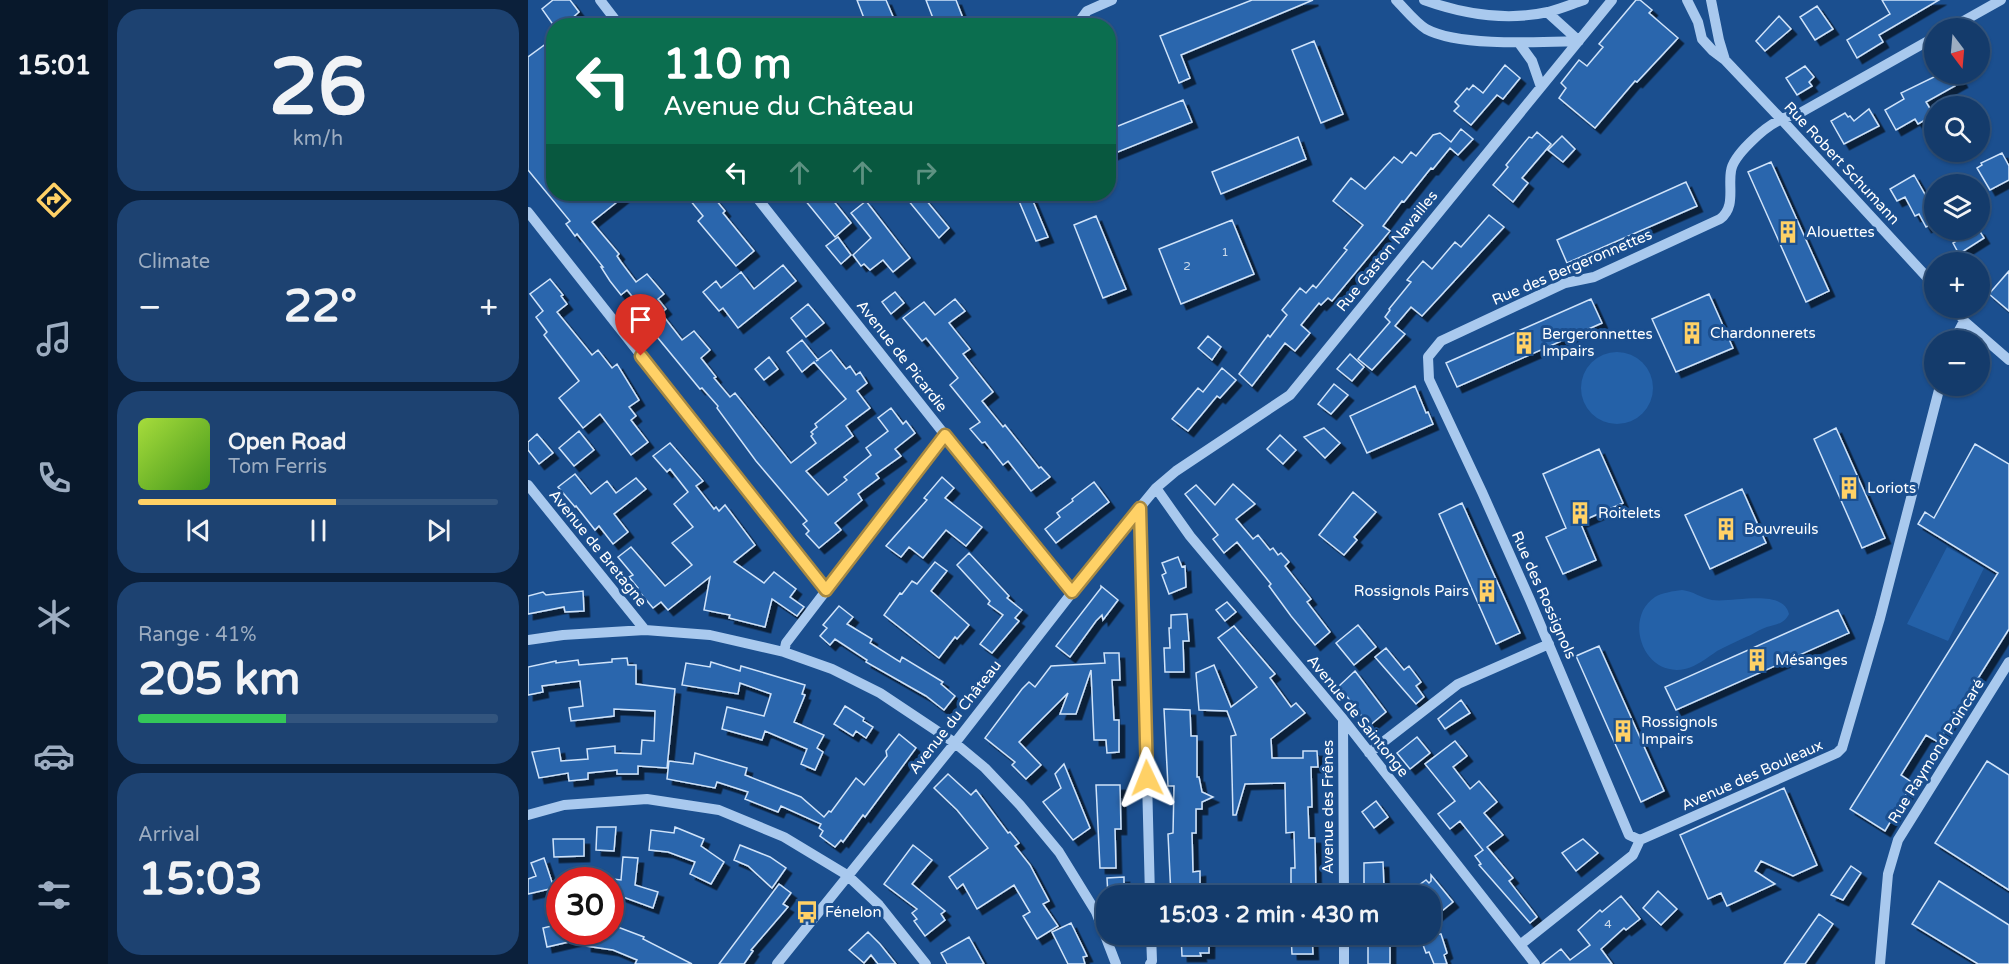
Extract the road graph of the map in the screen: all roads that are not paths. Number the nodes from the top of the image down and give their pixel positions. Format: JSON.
{"nodes":[{"id":1,"x":600,"y":0,"type":"edge"},
{"id":2,"x":1112,"y":0,"type":"edge"},
{"id":3,"x":1396,"y":0,"type":"edge"},
{"id":4,"x":1424,"y":0,"type":"edge"},
{"id":5,"x":1584,"y":0,"type":"edge"},
{"id":6,"x":1612,"y":0,"type":"edge"},
{"id":7,"x":1687,"y":0,"type":"edge"},
{"id":8,"x":1711,"y":0,"type":"edge"},
{"id":9,"x":2001,"y":0,"type":"edge"},
{"id":10,"x":1547,"y":12,"type":"junction"},
{"id":11,"x":614,"y":18,"type":"edge"},
{"id":12,"x":1082,"y":18,"type":"edge"},
{"id":13,"x":1969,"y":18,"type":"edge"},
{"id":14,"x":1579,"y":40,"type":"junction"},
{"id":15,"x":1520,"y":43,"type":"junction"},
{"id":16,"x":1924,"y":43,"type":"edge"},
{"id":17,"x":1725,"y":60,"type":"junction"},
{"id":18,"x":1541,"y":87,"type":"junction"},
{"id":19,"x":1781,"y":119,"type":"junction"},
{"id":20,"x":760,"y":201,"type":"edge"},
{"id":21,"x":528,"y":212,"type":"edge"},
{"id":22,"x":1924,"y":274,"type":"edge"},
{"id":23,"x":1962,"y":318,"type":"edge"},
{"id":24,"x":1964,"y":321,"type":"junction"},
{"id":25,"x":1959,"y":330,"type":"edge"},
{"id":26,"x":1428,"y":357,"type":"joint"},
{"id":27,"x":2009,"y":360,"type":"edge"},
{"id":28,"x":1937,"y":396,"type":"edge"},
{"id":29,"x":945,"y":435,"type":"junction"},
{"id":30,"x":528,"y":485,"type":"edge"},
{"id":31,"x":1156,"y":488,"type":"junction"},
{"id":32,"x":1140,"y":508,"type":"junction"},
{"id":33,"x":826,"y":590,"type":"junction"},
{"id":34,"x":1072,"y":592,"type":"junction"},
{"id":35,"x":645,"y":630,"type":"junction"},
{"id":36,"x":528,"y":640,"type":"edge"},
{"id":37,"x":1549,"y":645,"type":"junction"},
{"id":38,"x":784,"y":652,"type":"junction"},
{"id":39,"x":2009,"y":662,"type":"edge"},
{"id":40,"x":1343,"y":719,"type":"junction"},
{"id":41,"x":955,"y":743,"type":"junction"},
{"id":42,"x":1369,"y":753,"type":"junction"},
{"id":43,"x":528,"y":815,"type":"edge"},
{"id":44,"x":1640,"y":840,"type":"junction"},
{"id":45,"x":847,"y":875,"type":"junction"},
{"id":46,"x":1150,"y":885,"type":"edge"},
{"id":47,"x":1344,"y":885,"type":"edge"},
{"id":48,"x":1152,"y":945,"type":"edge"},
{"id":49,"x":1344,"y":945,"type":"edge"},
{"id":50,"x":1520,"y":945,"type":"junction"},
{"id":51,"x":777,"y":964,"type":"edge"},
{"id":52,"x":926,"y":964,"type":"edge"},
{"id":53,"x":1116,"y":964,"type":"edge"},
{"id":54,"x":1150,"y":964,"type":"edge"},
{"id":55,"x":1344,"y":964,"type":"edge"},
{"id":56,"x":1535,"y":964,"type":"edge"},
{"id":57,"x":1880,"y":964,"type":"edge"}],
"edges":[{"from":1,"to":11,"type":"street"},
{"from":2,"to":12,"type":"street"},
{"from":3,"to":15,"type":"street"},
{"from":4,"to":10,"type":"street"},
{"from":5,"to":10,"type":"street"},
{"from":6,"to":14,"type":"street","name":"Rue Gaston Navailles"},
{"from":7,"to":17,"type":"street","name":"Rue Robert Schumann"},
{"from":8,"to":17,"type":"street","name":"Rue Robert Schumann"},
{"from":9,"to":13,"type":"street"},
{"from":10,"to":14,"type":"street"},
{"from":14,"to":15,"type":"street"},
{"from":14,"to":18,"type":"street","name":"Rue Gaston Navailles"},
{"from":15,"to":18,"type":"street"},
{"from":16,"to":19,"type":"street"},
{"from":17,"to":19,"type":"street","name":"Rue Robert Schumann"},
{"from":18,"to":31,"type":"street","name":"Rue Gaston Navailles"},
{"from":19,"to":22,"type":"street","name":"Rue Robert Schumann"},
{"from":19,"to":26,"type":"street","name":"Rue des Bergeronnettes"},
{"from":20,"to":29,"type":"street","name":"Avenue de Picardie"},
{"from":21,"to":33,"type":"street"},
{"from":23,"to":24,"type":"street"},
{"from":24,"to":25,"type":"street"},
{"from":24,"to":27,"type":"street"},
{"from":26,"to":37,"type":"street","name":"Rue des Rossignols"},
{"from":28,"to":44,"type":"street","name":"Avenue des Bouleaux"},
{"from":29,"to":33,"type":"street"},
{"from":29,"to":34,"type":"street","name":"Avenue de Picardie"},
{"from":30,"to":35,"type":"street","name":"Avenue de Bretagne"},
{"from":31,"to":32,"type":"street","name":"Avenue du Château"},
{"from":31,"to":40,"type":"street","name":"Avenue de Saintonge"},
{"from":32,"to":34,"type":"street","name":"Avenue du Château"},
{"from":32,"to":46,"type":"street"},
{"from":33,"to":38,"type":"street"},
{"from":34,"to":41,"type":"street","name":"Avenue du Château"},
{"from":35,"to":36,"type":"street"},
{"from":35,"to":38,"type":"street"},
{"from":37,"to":42,"type":"street"},
{"from":37,"to":44,"type":"street","name":"Rue des Rossignols"},
{"from":38,"to":41,"type":"street"},
{"from":39,"to":57,"type":"street","name":"Rue Raymond Poincaré"},
{"from":40,"to":42,"type":"street","name":"Avenue de Saintonge"},
{"from":40,"to":47,"type":"street","name":"Avenue des Frênes"},
{"from":41,"to":45,"type":"street","name":"Avenue du Château"},
{"from":41,"to":53,"type":"street"},
{"from":42,"to":50,"type":"street","name":"Avenue de Saintonge"},
{"from":43,"to":45,"type":"street"},
{"from":44,"to":50,"type":"street","name":"Avenue des Bouleaux"},
{"from":45,"to":51,"type":"street","name":"Avenue du Château"},
{"from":45,"to":52,"type":"street"},
{"from":48,"to":54,"type":"street"},
{"from":49,"to":55,"type":"street"},
{"from":50,"to":56,"type":"street","name":"Avenue de Saintonge"}]}
